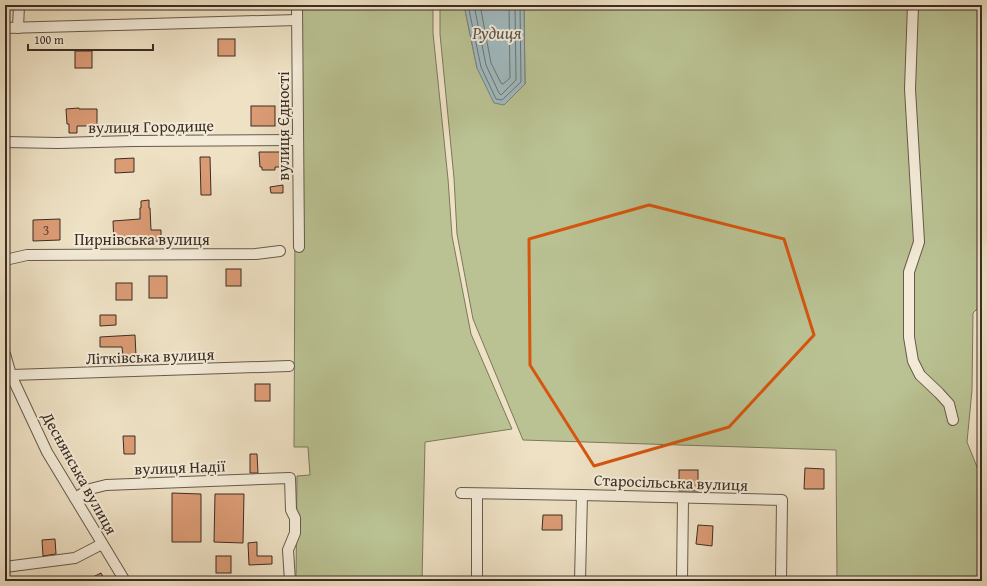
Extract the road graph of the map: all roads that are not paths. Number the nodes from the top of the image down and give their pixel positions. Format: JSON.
{"nodes":[{"id":1,"x":19,"y":5,"type":"edge"},
{"id":2,"x":297,"y":5,"type":"edge"},
{"id":3,"x":913,"y":5,"type":"edge"},
{"id":4,"x":297,"y":20,"type":"junction"},
{"id":5,"x":5,"y":28,"type":"edge"},
{"id":6,"x":18,"y":28,"type":"junction"},
{"id":7,"x":298,"y":140,"type":"junction"},
{"id":8,"x":5,"y":142,"type":"edge"},
{"id":9,"x":299,"y":246,"type":"dead end"},
{"id":10,"x":280,"y":251,"type":"dead end"},
{"id":11,"x":5,"y":260,"type":"edge"},
{"id":12,"x":5,"y":354,"type":"edge"},
{"id":13,"x":289,"y":366,"type":"dead end"},
{"id":14,"x":12,"y":375,"type":"junction"},
{"id":15,"x":953,"y":420,"type":"dead end"},
{"id":16,"x":461,"y":494,"type":"dead end"},
{"id":17,"x":477,"y":494,"type":"junction"},
{"id":18,"x":582,"y":495,"type":"junction"},
{"id":19,"x":75,"y":498,"type":"junction"},
{"id":20,"x":683,"y":498,"type":"junction"},
{"id":21,"x":102,"y":544,"type":"junction"},
{"id":22,"x":5,"y":567,"type":"edge"},
{"id":23,"x":125,"y":581,"type":"edge"},
{"id":24,"x":290,"y":581,"type":"edge"},
{"id":25,"x":477,"y":581,"type":"edge"},
{"id":26,"x":580,"y":581,"type":"edge"},
{"id":27,"x":682,"y":581,"type":"edge"},
{"id":28,"x":781,"y":581,"type":"edge"}],
"edges":[{"from":1,"to":6,"type":"street"},
{"from":2,"to":4,"type":"street","name":"вулиця Єдності"},
{"from":3,"to":15,"type":"street"},
{"from":4,"to":6,"type":"street"},
{"from":4,"to":7,"type":"street","name":"вулиця Єдності"},
{"from":5,"to":6,"type":"street"},
{"from":7,"to":8,"type":"street","name":"вулиця Городище"},
{"from":7,"to":9,"type":"street","name":"вулиця Єдності"},
{"from":10,"to":11,"type":"street","name":"Пирнівська вулиця"},
{"from":12,"to":14,"type":"street","name":"Деснянська вулиця"},
{"from":13,"to":14,"type":"street","name":"Літківська вулиця"},
{"from":14,"to":19,"type":"street","name":"Деснянська вулиця"},
{"from":16,"to":17,"type":"street","name":"Старосільська вулиця"},
{"from":17,"to":18,"type":"street","name":"Старосільська вулиця"},
{"from":17,"to":25,"type":"street"},
{"from":18,"to":20,"type":"street","name":"Старосільська вулиця"},
{"from":18,"to":26,"type":"street"},
{"from":19,"to":21,"type":"street","name":"Деснянська вулиця"},
{"from":19,"to":24,"type":"street","name":"вулиця Надії"},
{"from":20,"to":27,"type":"street"},
{"from":20,"to":28,"type":"street","name":"Старосільська вулиця"},
{"from":21,"to":22,"type":"street"},
{"from":21,"to":23,"type":"street","name":"Деснянська вулиця"}]}
